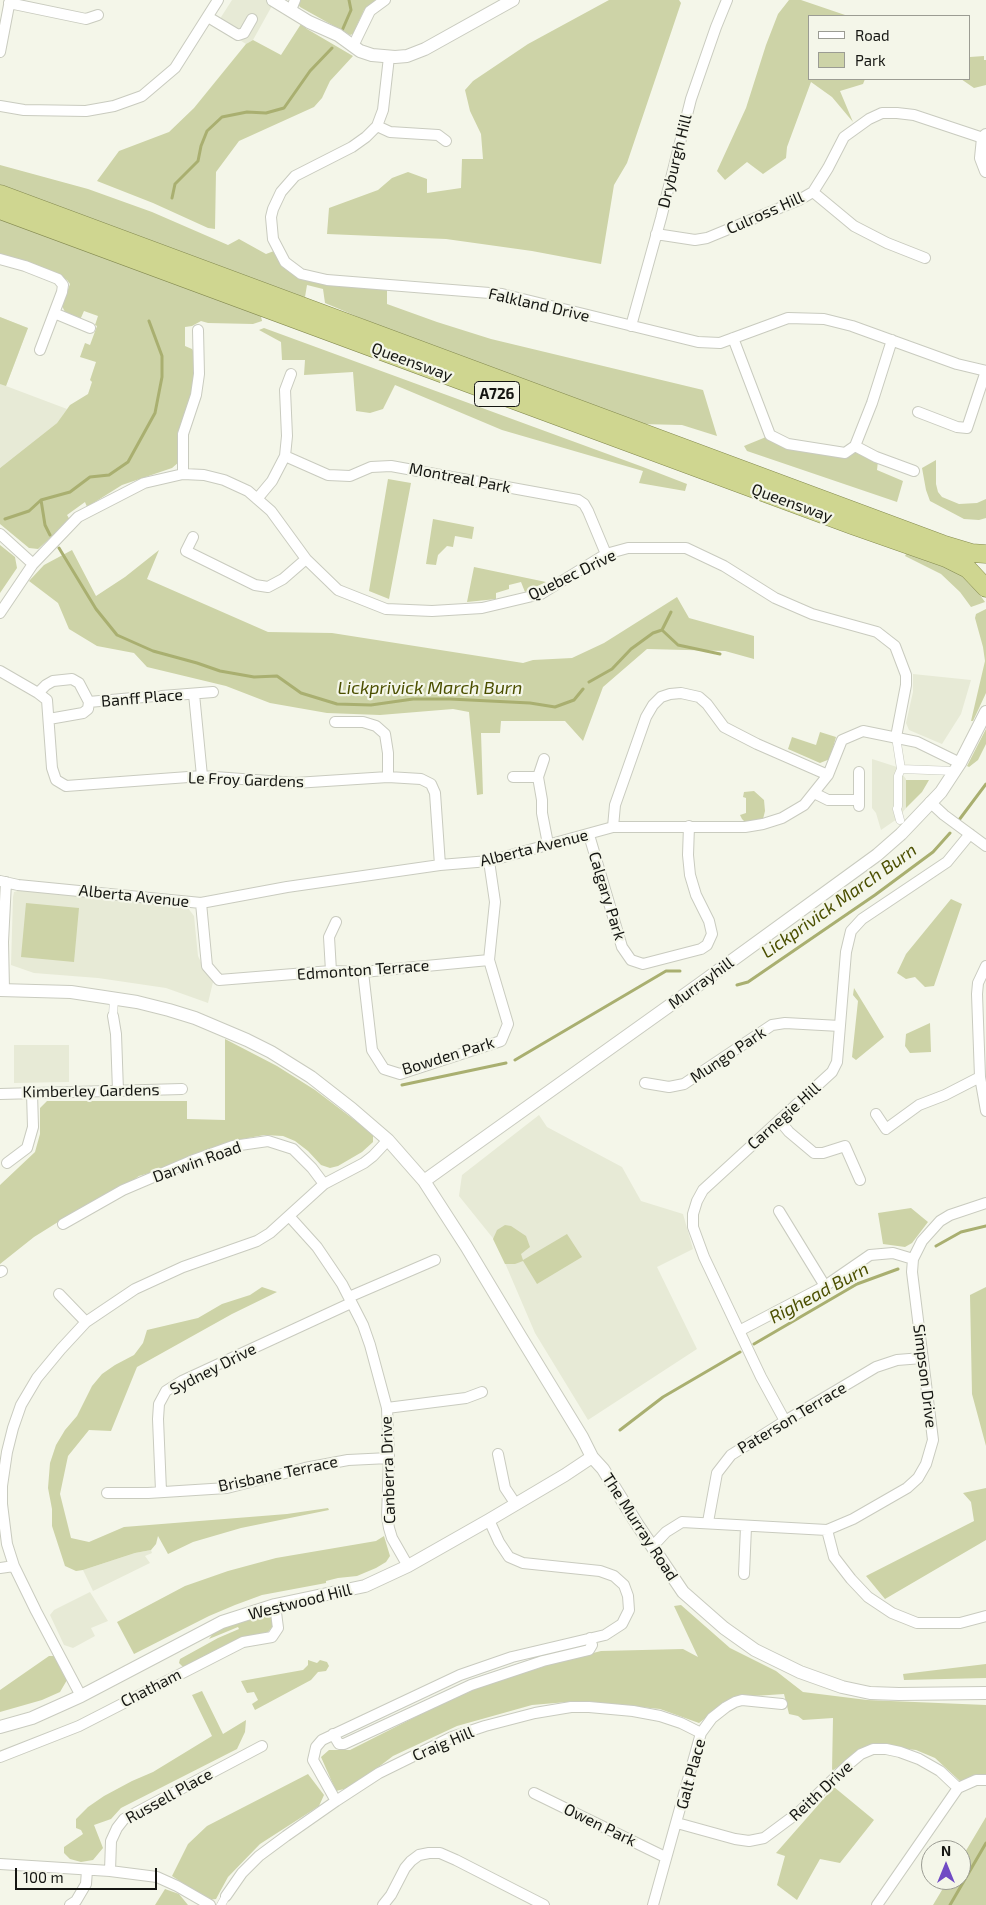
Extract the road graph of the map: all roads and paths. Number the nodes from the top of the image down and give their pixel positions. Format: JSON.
{"nodes":[{"id":1,"x":218,"y":0,"type":"edge"},
{"id":2,"x":273,"y":0,"type":"edge"},
{"id":3,"x":385,"y":0,"type":"edge"},
{"id":4,"x":513,"y":0,"type":"edge"},
{"id":5,"x":728,"y":0,"type":"edge"},
{"id":6,"x":9,"y":2,"type":"edge"},
{"id":7,"x":293,"y":5,"type":"edge"},
{"id":8,"x":98,"y":15,"type":"dead end"},
{"id":9,"x":208,"y":17,"type":"junction"},
{"id":10,"x":252,"y":19,"type":"dead end"},
{"id":11,"x":353,"y":46,"type":"junction"},
{"id":12,"x":0,"y":52,"type":"edge"},
{"id":13,"x":389,"y":57,"type":"junction"},
{"id":14,"x":0,"y":106,"type":"edge"},
{"id":15,"x":377,"y":126,"type":"junction"},
{"id":16,"x":984,"y":136,"type":"edge"},
{"id":17,"x":446,"y":141,"type":"dead end"},
{"id":18,"x":986,"y":171,"type":"edge"},
{"id":19,"x":813,"y":192,"type":"junction"},
{"id":20,"x":0,"y":194,"type":"edge"},
{"id":21,"x":0,"y":210,"type":"edge"},
{"id":22,"x":656,"y":234,"type":"junction"},
{"id":23,"x":925,"y":258,"type":"dead end"},
{"id":24,"x":0,"y":259,"type":"edge"},
{"id":25,"x":54,"y":313,"type":"junction"},
{"id":26,"x":631,"y":326,"type":"junction"},
{"id":27,"x":90,"y":328,"type":"dead end"},
{"id":28,"x":198,"y":330,"type":"dead end"},
{"id":29,"x":733,"y":338,"type":"junction"},
{"id":30,"x":892,"y":340,"type":"junction"},
{"id":31,"x":40,"y":350,"type":"dead end"},
{"id":32,"x":986,"y":371,"type":"edge"},
{"id":33,"x":291,"y":374,"type":"dead end"},
{"id":34,"x":918,"y":412,"type":"dead end"},
{"id":35,"x":855,"y":446,"type":"junction"},
{"id":36,"x":285,"y":456,"type":"junction"},
{"id":37,"x":914,"y":471,"type":"dead end"},
{"id":38,"x":183,"y":474,"type":"junction"},
{"id":39,"x":257,"y":499,"type":"junction"},
{"id":40,"x":0,"y":534,"type":"edge"},
{"id":41,"x":193,"y":537,"type":"dead end"},
{"id":42,"x":606,"y":554,"type":"junction"},
{"id":43,"x":986,"y":554,"type":"edge"},
{"id":44,"x":306,"y":559,"type":"junction"},
{"id":45,"x":33,"y":564,"type":"junction"},
{"id":46,"x":986,"y":588,"type":"edge"},
{"id":47,"x":0,"y":613,"type":"edge"},
{"id":48,"x":0,"y":671,"type":"edge"},
{"id":49,"x":213,"y":692,"type":"dead end"},
{"id":50,"x":38,"y":693,"type":"junction"},
{"id":51,"x":194,"y":694,"type":"junction"},
{"id":52,"x":89,"y":702,"type":"junction"},
{"id":53,"x":986,"y":712,"type":"edge"},
{"id":54,"x":49,"y":719,"type":"junction"},
{"id":55,"x":335,"y":722,"type":"dead end"},
{"id":56,"x":896,"y":736,"type":"junction"},
{"id":57,"x":544,"y":759,"type":"dead end"},
{"id":58,"x":958,"y":767,"type":"junction"},
{"id":59,"x":901,"y":769,"type":"junction"},
{"id":60,"x":858,"y":772,"type":"dead end"},
{"id":61,"x":828,"y":775,"type":"junction"},
{"id":62,"x":202,"y":776,"type":"junction"},
{"id":63,"x":388,"y":777,"type":"junction"},
{"id":64,"x":513,"y":777,"type":"dead end"},
{"id":65,"x":538,"y":777,"type":"junction"},
{"id":66,"x":814,"y":794,"type":"junction"},
{"id":67,"x":930,"y":802,"type":"junction"},
{"id":68,"x":900,"y":820,"type":"dead end"},
{"id":69,"x":689,"y":826,"type":"junction"},
{"id":70,"x":613,"y":827,"type":"junction"},
{"id":71,"x":970,"y":834,"type":"junction"},
{"id":72,"x":589,"y":835,"type":"junction"},
{"id":73,"x":548,"y":844,"type":"junction"},
{"id":74,"x":986,"y":846,"type":"edge"},
{"id":75,"x":490,"y":861,"type":"junction"},
{"id":76,"x":440,"y":865,"type":"junction"},
{"id":77,"x":3,"y":882,"type":"edge"},
{"id":78,"x":201,"y":903,"type":"junction"},
{"id":79,"x":336,"y":922,"type":"dead end"},
{"id":80,"x":490,"y":960,"type":"junction"},
{"id":81,"x":986,"y":966,"type":"edge"},
{"id":82,"x":331,"y":971,"type":"junction"},
{"id":83,"x":363,"y":972,"type":"junction"},
{"id":84,"x":2,"y":990,"type":"edge"},
{"id":85,"x":114,"y":998,"type":"junction"},
{"id":86,"x":113,"y":1016,"type":"joint"},
{"id":87,"x":840,"y":1026,"type":"junction"},
{"id":88,"x":982,"y":1058,"type":"edge"},
{"id":89,"x":980,"y":1077,"type":"junction"},
{"id":90,"x":645,"y":1083,"type":"dead end"},
{"id":91,"x":182,"y":1089,"type":"dead end"},
{"id":92,"x":118,"y":1091,"type":"junction"},
{"id":93,"x":32,"y":1093,"type":"junction"},
{"id":94,"x":0,"y":1094,"type":"edge"},
{"id":95,"x":986,"y":1111,"type":"edge"},
{"id":96,"x":876,"y":1114,"type":"dead end"},
{"id":97,"x":779,"y":1120,"type":"junction"},
{"id":98,"x":388,"y":1140,"type":"junction"},
{"id":99,"x":8,"y":1163,"type":"dead end"},
{"id":100,"x":860,"y":1180,"type":"dead end"},
{"id":101,"x":424,"y":1181,"type":"junction"},
{"id":102,"x":324,"y":1184,"type":"junction"},
{"id":103,"x":986,"y":1203,"type":"edge"},
{"id":104,"x":779,"y":1211,"type":"dead end"},
{"id":105,"x":289,"y":1216,"type":"junction"},
{"id":106,"x":63,"y":1224,"type":"dead end"},
{"id":107,"x":913,"y":1258,"type":"junction"},
{"id":108,"x":435,"y":1260,"type":"dead end"},
{"id":109,"x":825,"y":1286,"type":"junction"},
{"id":110,"x":59,"y":1294,"type":"dead end"},
{"id":111,"x":350,"y":1300,"type":"junction"},
{"id":112,"x":86,"y":1322,"type":"junction"},
{"id":113,"x":739,"y":1331,"type":"junction"},
{"id":114,"x":922,"y":1358,"type":"junction"},
{"id":115,"x":482,"y":1392,"type":"dead end"},
{"id":116,"x":387,"y":1408,"type":"junction"},
{"id":117,"x":784,"y":1421,"type":"junction"},
{"id":118,"x":498,"y":1454,"type":"dead end"},
{"id":119,"x":592,"y":1457,"type":"junction"},
{"id":120,"x":389,"y":1458,"type":"junction"},
{"id":121,"x":161,"y":1491,"type":"junction"},
{"id":122,"x":107,"y":1493,"type":"dead end"},
{"id":123,"x":516,"y":1503,"type":"junction"},
{"id":124,"x":489,"y":1520,"type":"junction"},
{"id":125,"x":708,"y":1522,"type":"junction"},
{"id":126,"x":746,"y":1526,"type":"junction"},
{"id":127,"x":827,"y":1530,"type":"junction"},
{"id":128,"x":652,"y":1547,"type":"junction"},
{"id":129,"x":14,"y":1566,"type":"junction"},
{"id":130,"x":408,"y":1566,"type":"junction"},
{"id":131,"x":0,"y":1568,"type":"edge"},
{"id":132,"x":744,"y":1574,"type":"dead end"},
{"id":133,"x":275,"y":1605,"type":"junction"},
{"id":134,"x":986,"y":1616,"type":"edge"},
{"id":135,"x":590,"y":1638,"type":"junction"},
{"id":136,"x":460,"y":1675,"type":"junction"},
{"id":137,"x":465,"y":1687,"type":"junction"},
{"id":138,"x":986,"y":1693,"type":"edge"},
{"id":139,"x":81,"y":1696,"type":"junction"},
{"id":140,"x":782,"y":1704,"type":"dead end"},
{"id":141,"x":0,"y":1727,"type":"edge"},
{"id":142,"x":701,"y":1732,"type":"junction"},
{"id":143,"x":333,"y":1734,"type":"junction"},
{"id":144,"x":262,"y":1746,"type":"dead end"},
{"id":145,"x":0,"y":1757,"type":"edge"},
{"id":146,"x":986,"y":1780,"type":"edge"},
{"id":147,"x":958,"y":1788,"type":"junction"},
{"id":148,"x":534,"y":1793,"type":"dead end"},
{"id":149,"x":336,"y":1801,"type":"junction"},
{"id":150,"x":677,"y":1823,"type":"junction"},
{"id":151,"x":665,"y":1857,"type":"junction"},
{"id":152,"x":0,"y":1864,"type":"edge"},
{"id":153,"x":87,"y":1870,"type":"junction"},
{"id":154,"x":110,"y":1871,"type":"junction"},
{"id":155,"x":224,"y":1901,"type":"edge"},
{"id":156,"x":206,"y":1904,"type":"edge"},
{"id":157,"x":70,"y":1905,"type":"edge"},
{"id":158,"x":383,"y":1905,"type":"edge"},
{"id":159,"x":544,"y":1905,"type":"edge"},
{"id":160,"x":653,"y":1905,"type":"edge"},
{"id":161,"x":877,"y":1905,"type":"edge"}],
"edges":[{"from":1,"to":9,"type":"street"},
{"from":2,"to":7,"type":"street"},
{"from":3,"to":11,"type":"street"},
{"from":4,"to":13,"type":"street"},
{"from":5,"to":22,"type":"street","name":"Dryburgh Hill"},
{"from":6,"to":8,"type":"street"},
{"from":6,"to":12,"type":"street"},
{"from":7,"to":11,"type":"street"},
{"from":9,"to":10,"type":"street"},
{"from":9,"to":14,"type":"street"},
{"from":11,"to":13,"type":"street"},
{"from":13,"to":15,"type":"street"},
{"from":15,"to":17,"type":"street"},
{"from":15,"to":26,"type":"street","name":"Falkland Drive"},
{"from":16,"to":18,"type":"street"},
{"from":16,"to":19,"type":"street","name":"Culross Hill"},
{"from":19,"to":22,"type":"street","name":"Culross Hill"},
{"from":19,"to":23,"type":"street"},
{"from":20,"to":43,"type":"highway","name":"Queensway","number":"A726"},
{"from":21,"to":46,"type":"highway","name":"Queensway","number":"A726"},
{"from":22,"to":26,"type":"street","name":"Dryburgh Hill"},
{"from":24,"to":25,"type":"street"},
{"from":25,"to":27,"type":"street"},
{"from":25,"to":31,"type":"street"},
{"from":26,"to":29,"type":"street","name":"Falkland Drive"},
{"from":28,"to":38,"type":"street"},
{"from":29,"to":30,"type":"street","name":"Falkland Drive"},
{"from":29,"to":35,"type":"street"},
{"from":30,"to":32,"type":"street","name":"Falkland Drive"},
{"from":30,"to":35,"type":"street"},
{"from":32,"to":34,"type":"street"},
{"from":33,"to":36,"type":"street"},
{"from":35,"to":37,"type":"street"},
{"from":36,"to":39,"type":"street"},
{"from":36,"to":42,"type":"street","name":"Montreal Park"},
{"from":38,"to":39,"type":"street","name":"Quebec Drive"},
{"from":38,"to":45,"type":"street","name":"Quebec Drive"},
{"from":39,"to":44,"type":"street","name":"Quebec Drive"},
{"from":40,"to":45,"type":"street"},
{"from":41,"to":44,"type":"street"},
{"from":42,"to":44,"type":"street","name":"Quebec Drive"},
{"from":42,"to":56,"type":"street","name":"Quebec Drive"},
{"from":45,"to":47,"type":"street","name":"Quebec Drive"},
{"from":48,"to":50,"type":"street"},
{"from":49,"to":51,"type":"street","name":"Banff Place"},
{"from":50,"to":52,"type":"street","name":"Banff Place"},
{"from":50,"to":54,"type":"street","name":"Le Froy Gardens"},
{"from":51,"to":52,"type":"street","name":"Banff Place"},
{"from":51,"to":62,"type":"street","name":"Banff Place"},
{"from":52,"to":54,"type":"street","name":"Banff Place"},
{"from":53,"to":58,"type":"street","name":"Murrayhill"},
{"from":54,"to":62,"type":"street","name":"Le Froy Gardens"},
{"from":55,"to":63,"type":"street"},
{"from":56,"to":58,"type":"street","name":"Alberta Avenue"},
{"from":56,"to":59,"type":"street"},
{"from":56,"to":61,"type":"street","name":"Alberta Avenue"},
{"from":57,"to":65,"type":"street"},
{"from":58,"to":59,"type":"street"},
{"from":58,"to":67,"type":"street","name":"Murrayhill"},
{"from":59,"to":68,"type":"street"},
{"from":60,"to":66,"type":"street"},
{"from":61,"to":66,"type":"street","name":"Alberta Avenue"},
{"from":61,"to":70,"type":"street"},
{"from":62,"to":63,"type":"street","name":"Le Froy Gardens"},
{"from":63,"to":76,"type":"street","name":"Le Froy Gardens"},
{"from":64,"to":65,"type":"street"},
{"from":65,"to":73,"type":"street"},
{"from":66,"to":69,"type":"street","name":"Alberta Avenue"},
{"from":67,"to":71,"type":"street"},
{"from":67,"to":101,"type":"street","name":"Murrayhill"},
{"from":69,"to":70,"type":"street","name":"Alberta Avenue"},
{"from":69,"to":72,"type":"street","name":"Calgary Park"},
{"from":70,"to":72,"type":"street","name":"Alberta Avenue"},
{"from":71,"to":74,"type":"street"},
{"from":71,"to":87,"type":"street","name":"Carnegie Hill"},
{"from":72,"to":73,"type":"street","name":"Alberta Avenue"},
{"from":73,"to":75,"type":"street","name":"Alberta Avenue"},
{"from":75,"to":76,"type":"street","name":"Alberta Avenue"},
{"from":75,"to":80,"type":"street"},
{"from":76,"to":78,"type":"street","name":"Alberta Avenue"},
{"from":77,"to":78,"type":"street","name":"Alberta Avenue"},
{"from":77,"to":84,"type":"street"},
{"from":78,"to":82,"type":"street","name":"Edmonton Terrace"},
{"from":79,"to":82,"type":"street"},
{"from":80,"to":83,"type":"street","name":"Edmonton Terrace"},
{"from":80,"to":83,"type":"street","name":"Bowden Park"},
{"from":81,"to":88,"type":"street"},
{"from":82,"to":83,"type":"street","name":"Edmonton Terrace"},
{"from":84,"to":85,"type":"street","name":"The Murray Road"},
{"from":85,"to":86,"type":"street"},
{"from":85,"to":98,"type":"street","name":"The Murray Road"},
{"from":86,"to":92,"type":"street"},
{"from":87,"to":90,"type":"street","name":"Mungo Park"},
{"from":87,"to":97,"type":"street","name":"Carnegie Hill"},
{"from":88,"to":89,"type":"street"},
{"from":89,"to":95,"type":"street"},
{"from":89,"to":96,"type":"street"},
{"from":91,"to":92,"type":"street","name":"Kimberley Gardens"},
{"from":92,"to":93,"type":"street","name":"Kimberley Gardens"},
{"from":93,"to":94,"type":"street","name":"Kimberley Gardens"},
{"from":93,"to":99,"type":"street"},
{"from":97,"to":100,"type":"street"},
{"from":97,"to":113,"type":"street","name":"Carnegie Hill"},
{"from":98,"to":101,"type":"street","name":"The Murray Road"},
{"from":98,"to":102,"type":"street"},
{"from":101,"to":119,"type":"street","name":"The Murray Road"},
{"from":102,"to":105,"type":"street"},
{"from":102,"to":106,"type":"street","name":"Darwin Road"},
{"from":103,"to":107,"type":"street"},
{"from":104,"to":109,"type":"street"},
{"from":105,"to":111,"type":"street","name":"Canberra Drive"},
{"from":105,"to":112,"type":"street"},
{"from":107,"to":109,"type":"street"},
{"from":107,"to":114,"type":"street","name":"Simpson Drive"},
{"from":108,"to":111,"type":"street","name":"Sydney Drive"},
{"from":109,"to":113,"type":"street"},
{"from":110,"to":112,"type":"street"},
{"from":111,"to":116,"type":"street","name":"Canberra Drive"},
{"from":111,"to":121,"type":"street","name":"Sydney Drive"},
{"from":112,"to":129,"type":"street"},
{"from":113,"to":117,"type":"street","name":"Carnegie Hill"},
{"from":114,"to":117,"type":"street","name":"Paterson Terrace"},
{"from":114,"to":127,"type":"street","name":"Simpson Drive"},
{"from":115,"to":116,"type":"street"},
{"from":116,"to":120,"type":"street","name":"Canberra Drive"},
{"from":117,"to":125,"type":"street","name":"Paterson Terrace"},
{"from":118,"to":123,"type":"street"},
{"from":119,"to":123,"type":"street","name":"Westwood Hill"},
{"from":119,"to":128,"type":"street","name":"The Murray Road"},
{"from":120,"to":121,"type":"street","name":"Brisbane Terrace"},
{"from":120,"to":130,"type":"street","name":"Canberra Drive"},
{"from":121,"to":122,"type":"street","name":"Brisbane Terrace"},
{"from":123,"to":124,"type":"street","name":"Westwood Hill"},
{"from":124,"to":130,"type":"street","name":"Westwood Hill"},
{"from":124,"to":135,"type":"street"},
{"from":125,"to":126,"type":"street","name":"Simpson Drive"},
{"from":125,"to":128,"type":"street","name":"Simpson Drive"},
{"from":126,"to":127,"type":"street","name":"Simpson Drive"},
{"from":126,"to":132,"type":"street"},
{"from":127,"to":134,"type":"street"},
{"from":128,"to":138,"type":"street","name":"The Murray Road"},
{"from":129,"to":131,"type":"street"},
{"from":129,"to":139,"type":"street"},
{"from":130,"to":133,"type":"street","name":"Westwood Hill"},
{"from":133,"to":139,"type":"street","name":"Westwood Hill"},
{"from":133,"to":145,"type":"street","name":"Chatham"},
{"from":135,"to":136,"type":"street"},
{"from":135,"to":137,"type":"street"},
{"from":136,"to":137,"type":"street"},
{"from":136,"to":143,"type":"street"},
{"from":137,"to":143,"type":"street"},
{"from":139,"to":141,"type":"street","name":"Westwood Hill"},
{"from":140,"to":142,"type":"street","name":"Galt Place"},
{"from":142,"to":149,"type":"street","name":"Craig Hill"},
{"from":142,"to":150,"type":"street","name":"Galt Place"},
{"from":143,"to":149,"type":"street"},
{"from":144,"to":154,"type":"street","name":"Russell Place"},
{"from":146,"to":147,"type":"street"},
{"from":147,"to":150,"type":"street","name":"Reith Drive"},
{"from":147,"to":161,"type":"street"},
{"from":148,"to":151,"type":"street","name":"Owen Park"},
{"from":149,"to":155,"type":"street","name":"Craig Hill"},
{"from":150,"to":151,"type":"street","name":"Galt Place"},
{"from":151,"to":160,"type":"street","name":"Galt Place"},
{"from":152,"to":153,"type":"street"},
{"from":153,"to":154,"type":"street"},
{"from":153,"to":157,"type":"street"},
{"from":154,"to":156,"type":"street"},
{"from":158,"to":159,"type":"street"}]}
